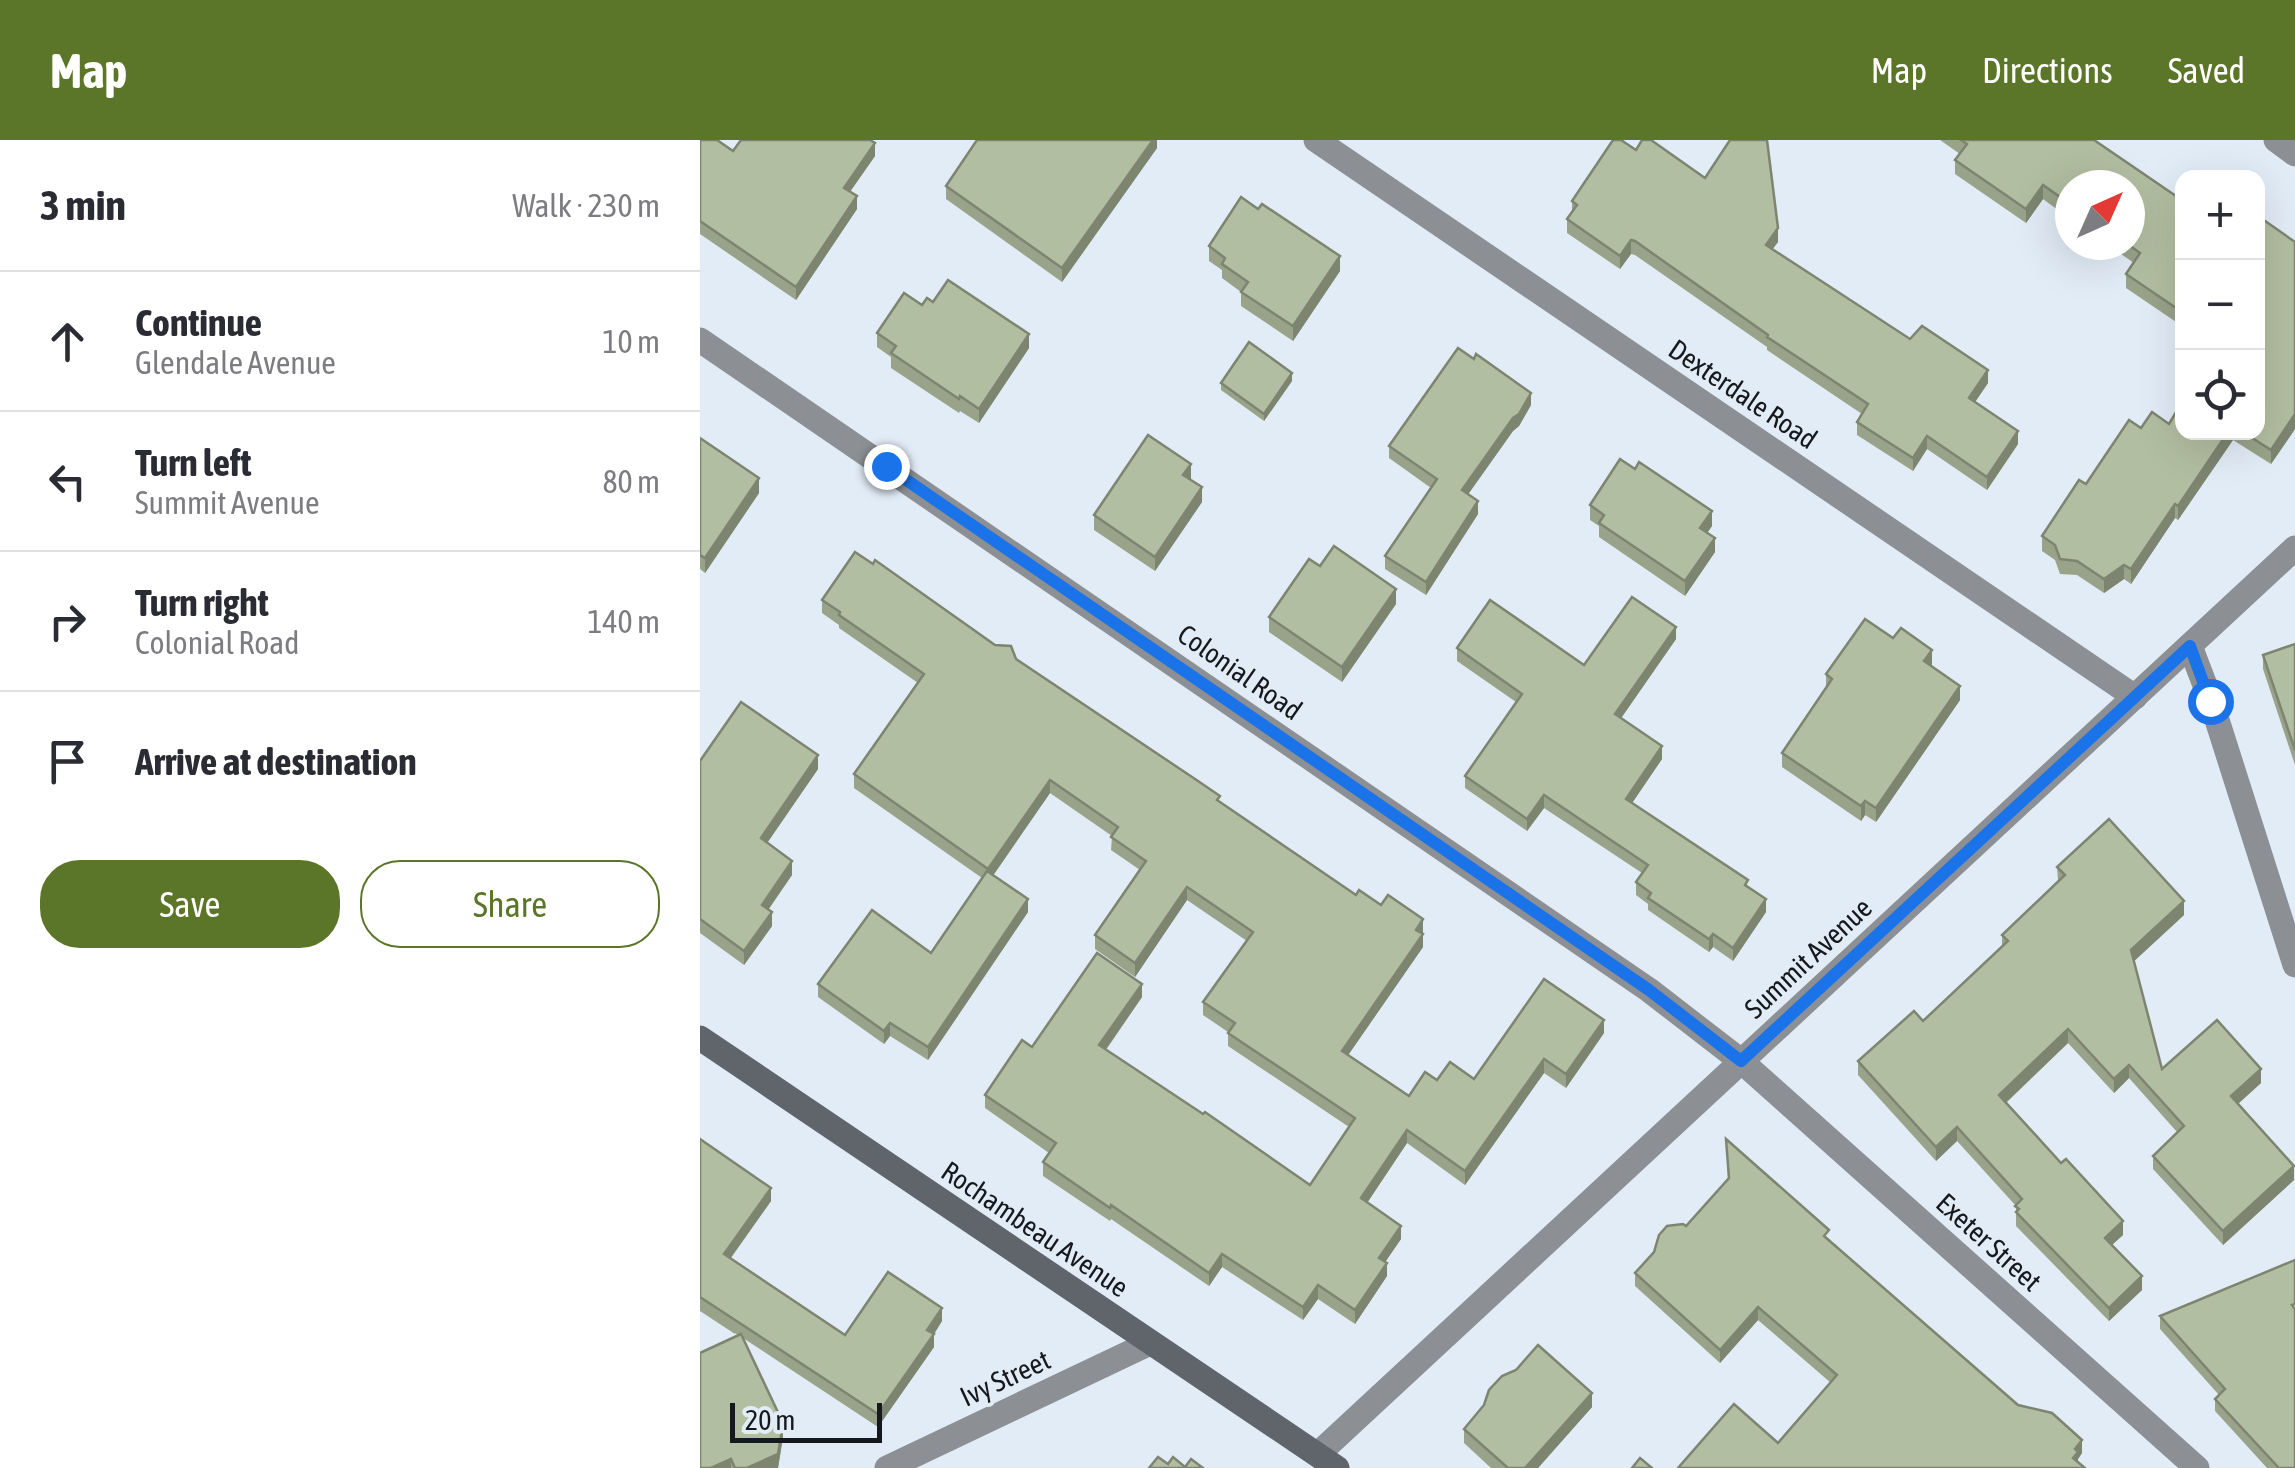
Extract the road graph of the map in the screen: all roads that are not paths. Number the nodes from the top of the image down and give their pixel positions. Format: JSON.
{"nodes":[{"id":1,"x":1316,"y":140,"type":"edge"},
{"id":2,"x":2276,"y":140,"type":"edge"},
{"id":3,"x":2295,"y":154,"type":"edge"},
{"id":4,"x":700,"y":340,"type":"edge"},
{"id":5,"x":2295,"y":548,"type":"edge"},
{"id":6,"x":2190,"y":646,"type":"junction"},
{"id":7,"x":2135,"y":697,"type":"junction"},
{"id":8,"x":2295,"y":966,"type":"edge"},
{"id":9,"x":700,"y":1038,"type":"edge"},
{"id":10,"x":1741,"y":1061,"type":"junction"},
{"id":11,"x":1150,"y":1343,"type":"junction"},
{"id":12,"x":1328,"y":1461,"type":"edge"},
{"id":13,"x":915,"y":1462,"type":"edge"},
{"id":14,"x":886,"y":1468,"type":"edge"},
{"id":15,"x":2197,"y":1468,"type":"edge"}],
"edges":[{"from":1,"to":7,"type":"street","name":"Dexterdale Road"},
{"from":2,"to":3,"type":"street"},
{"from":4,"to":10,"type":"street","name":"Colonial Road"},
{"from":5,"to":6,"type":"street","name":"Summit Avenue"},
{"from":6,"to":7,"type":"street","name":"Summit Avenue"},
{"from":6,"to":8,"type":"street"},
{"from":7,"to":10,"type":"street","name":"Summit Avenue"},
{"from":9,"to":11,"type":"street","name":"Rochambeau Avenue"},
{"from":10,"to":12,"type":"street","name":"Summit Avenue"},
{"from":10,"to":15,"type":"street","name":"Exeter Street"},
{"from":11,"to":12,"type":"street","name":"Rochambeau Avenue"},
{"from":11,"to":13,"type":"street","name":"Ivy Street"},
{"from":13,"to":14,"type":"street","name":"Ivy Street"}]}
